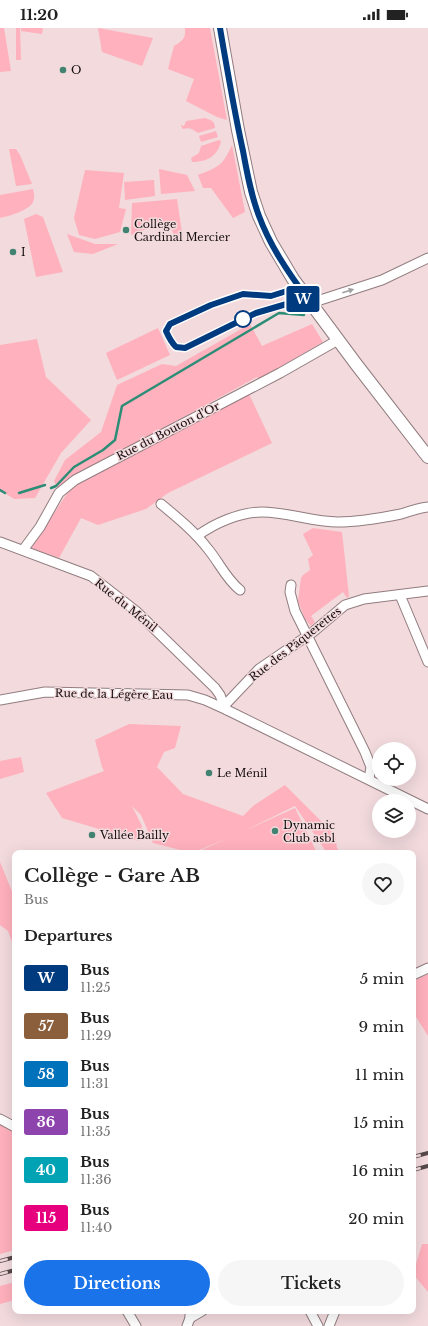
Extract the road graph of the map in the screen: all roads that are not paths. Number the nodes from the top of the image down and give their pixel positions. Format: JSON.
{"nodes":[{"id":1,"x":220,"y":28,"type":"edge"},
{"id":2,"x":428,"y":258,"type":"edge"},
{"id":3,"x":311,"y":303,"type":"junction"},
{"id":4,"x":338,"y":340,"type":"junction"},
{"id":5,"x":428,"y":456,"type":"edge"},
{"id":6,"x":161,"y":504,"type":"dead end"},
{"id":7,"x":428,"y":507,"type":"edge"},
{"id":8,"x":197,"y":536,"type":"junction"},
{"id":9,"x":0,"y":542,"type":"edge"},
{"id":10,"x":23,"y":550,"type":"junction"},
{"id":11,"x":291,"y":585,"type":"dead end"},
{"id":12,"x":240,"y":590,"type":"dead end"},
{"id":13,"x":428,"y":591,"type":"edge"},
{"id":14,"x":400,"y":595,"type":"junction"},
{"id":15,"x":308,"y":635,"type":"junction"},
{"id":16,"x":428,"y":662,"type":"edge"},
{"id":17,"x":0,"y":700,"type":"edge"},
{"id":18,"x":226,"y":708,"type":"junction"},
{"id":19,"x":369,"y":779,"type":"junction"},
{"id":20,"x":428,"y":809,"type":"edge"},
{"id":21,"x":428,"y":968,"type":"edge"},
{"id":22,"x":416,"y":974,"type":"edge"},
{"id":23,"x":0,"y":1118,"type":"edge"},
{"id":24,"x":12,"y":1125,"type":"edge"},
{"id":25,"x":129,"y":1314,"type":"edge"},
{"id":26,"x":312,"y":1314,"type":"edge"},
{"id":27,"x":334,"y":1314,"type":"edge"},
{"id":28,"x":136,"y":1326,"type":"edge"},
{"id":29,"x":318,"y":1326,"type":"edge"},
{"id":30,"x":329,"y":1326,"type":"edge"}],
"edges":[{"from":1,"to":3,"type":"main road"},
{"from":3,"to":2,"type":"street","one_way":true},
{"from":3,"to":4,"type":"main road"},
{"from":4,"to":5,"type":"main road"},
{"from":4,"to":10,"type":"street","name":"Rue du Bouton d'Or"},
{"from":6,"to":8,"type":"street"},
{"from":7,"to":8,"type":"street"},
{"from":8,"to":12,"type":"street"},
{"from":9,"to":10,"type":"street","name":"Rue du Ménil"},
{"from":10,"to":18,"type":"street","name":"Rue du Ménil"},
{"from":11,"to":15,"type":"street"},
{"from":13,"to":14,"type":"street","name":"Rue des Pâquerettes"},
{"from":14,"to":15,"type":"street","name":"Rue des Pâquerettes"},
{"from":14,"to":16,"type":"street"},
{"from":15,"to":18,"type":"street","name":"Rue des Pâquerettes"},
{"from":15,"to":19,"type":"street"},
{"from":17,"to":18,"type":"street","name":"Rue de la Légère Eau"},
{"from":18,"to":19,"type":"street"},
{"from":19,"to":20,"type":"street"},
{"from":21,"to":22,"type":"street"},
{"from":23,"to":24,"type":"street"},
{"from":25,"to":28,"type":"street"},
{"from":26,"to":29,"type":"street"},
{"from":27,"to":30,"type":"street"}]}
